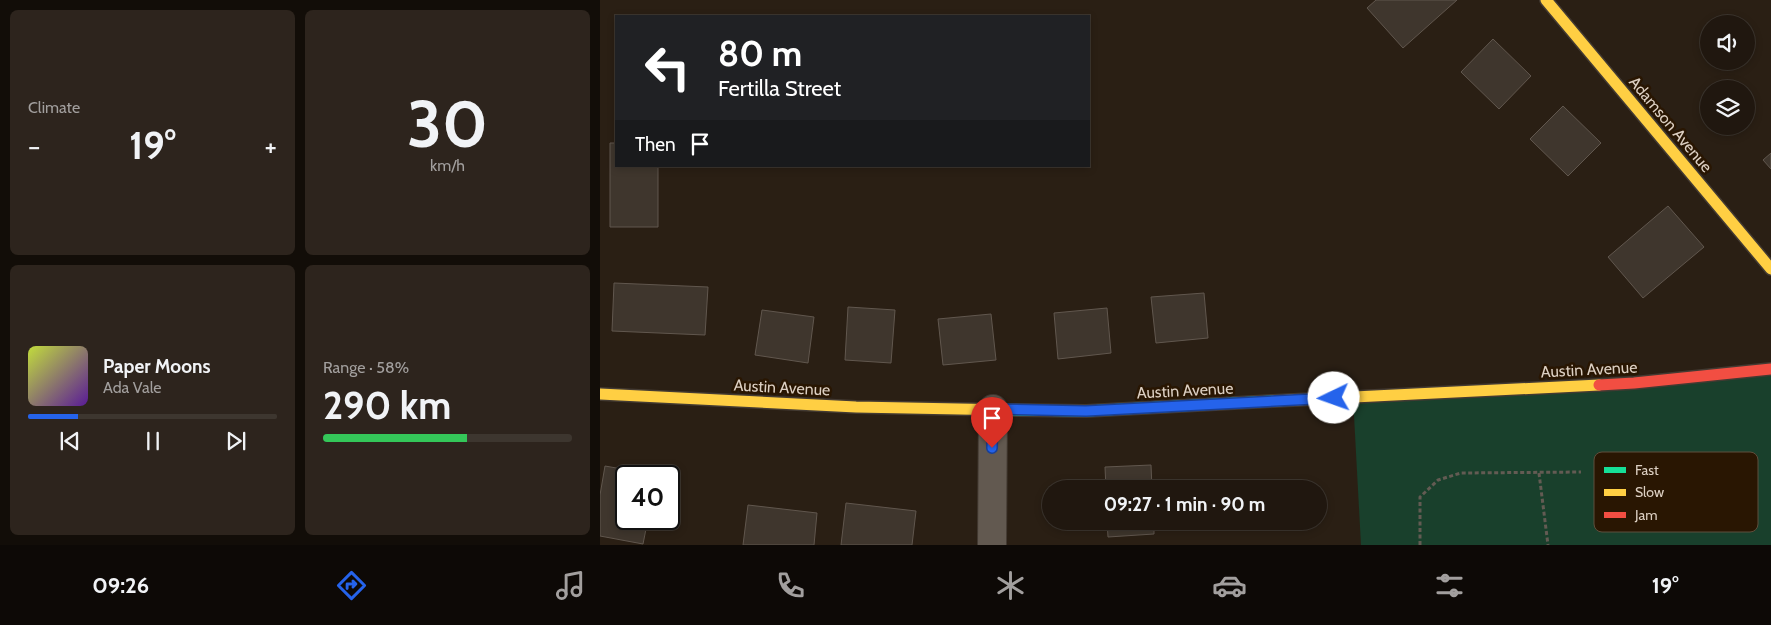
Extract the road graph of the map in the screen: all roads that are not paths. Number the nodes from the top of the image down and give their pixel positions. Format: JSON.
{"nodes":[{"id":1,"x":1546,"y":0,"type":"edge"},
{"id":2,"x":1771,"y":269,"type":"edge"},
{"id":3,"x":1771,"y":369,"type":"edge"},
{"id":4,"x":600,"y":394,"type":"edge"},
{"id":5,"x":993,"y":409,"type":"junction"},
{"id":6,"x":992,"y":545,"type":"edge"}],
"edges":[{"from":1,"to":2,"type":"street","name":"Adamson Avenue"},
{"from":3,"to":5,"type":"street","name":"Austin Avenue"},
{"from":4,"to":5,"type":"street","name":"Austin Avenue"},
{"from":5,"to":6,"type":"street"}]}
